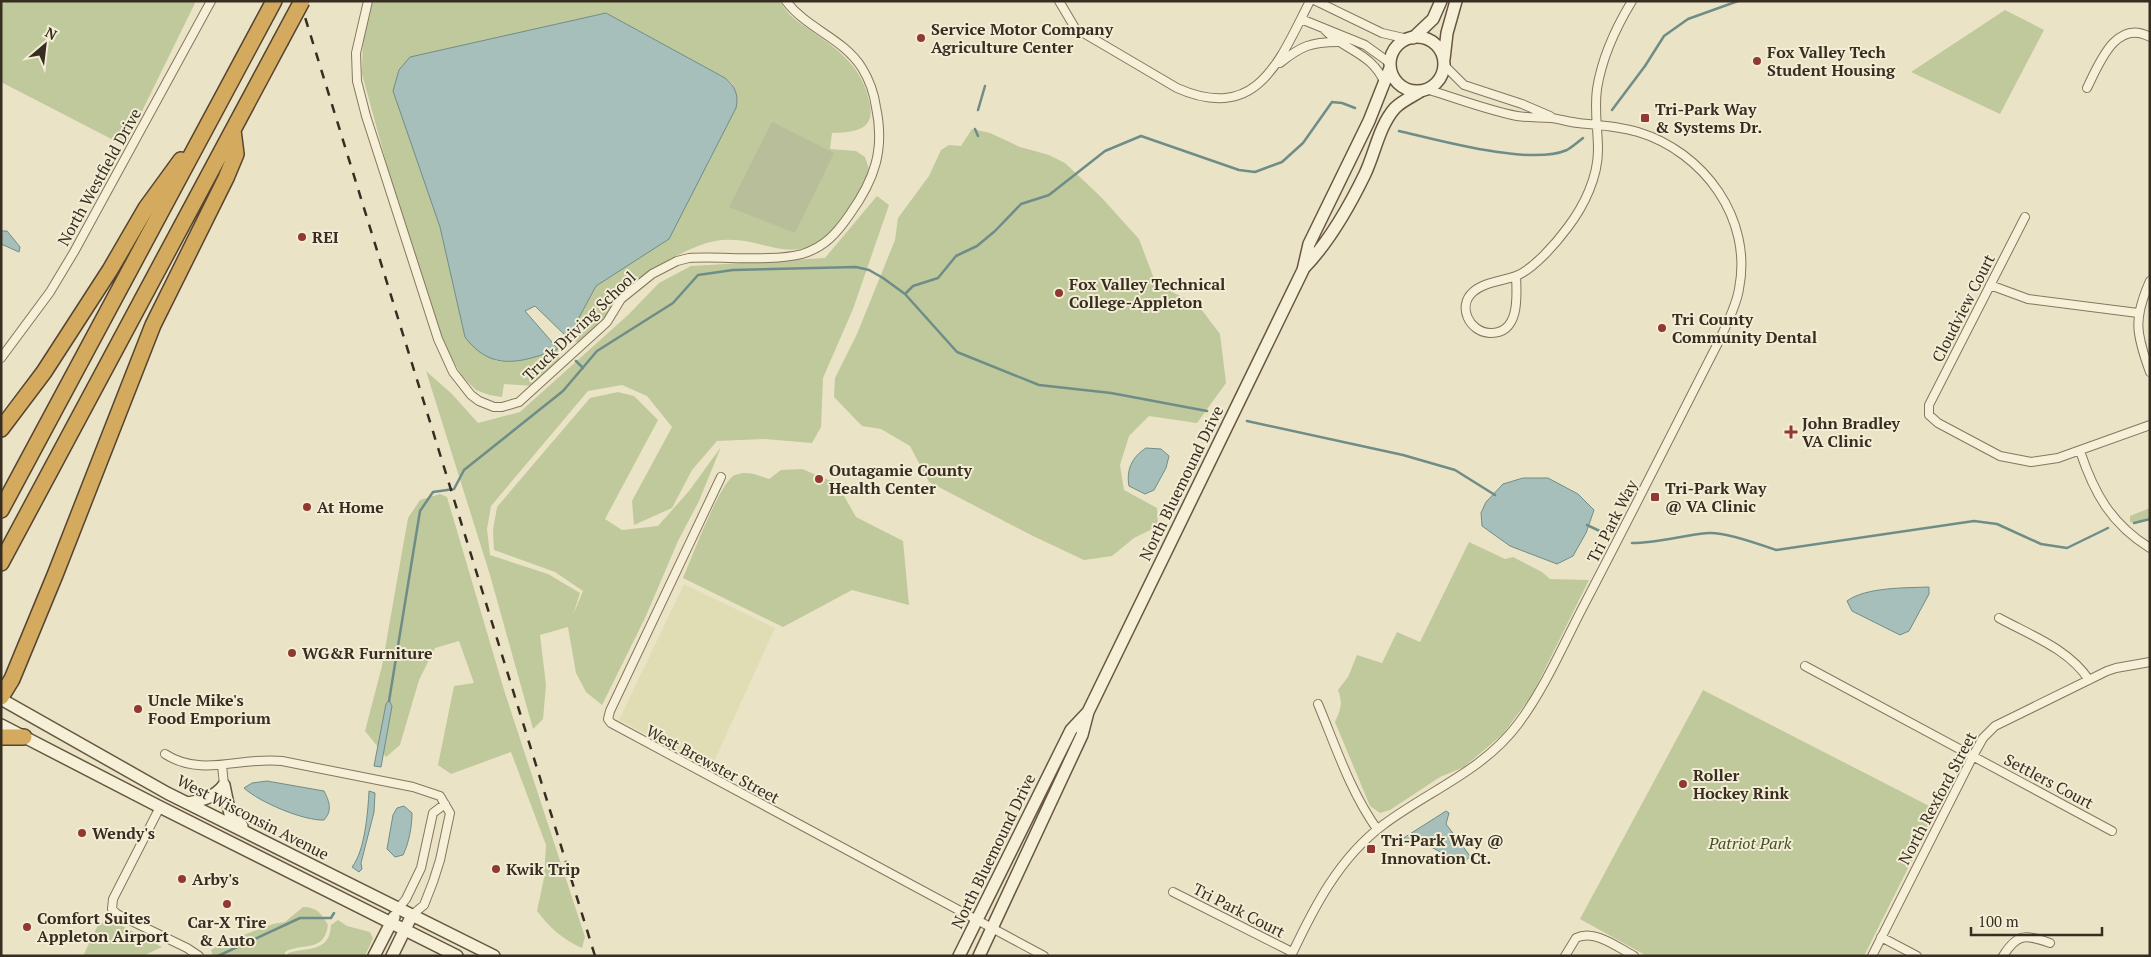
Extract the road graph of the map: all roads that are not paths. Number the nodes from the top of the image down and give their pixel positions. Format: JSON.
{"nodes":[{"id":1,"x":211,"y":1,"type":"edge"},
{"id":2,"x":302,"y":1,"type":"edge"},
{"id":3,"x":368,"y":1,"type":"edge"},
{"id":4,"x":786,"y":1,"type":"edge"},
{"id":5,"x":1059,"y":1,"type":"edge"},
{"id":6,"x":1310,"y":1,"type":"edge"},
{"id":7,"x":1316,"y":1,"type":"edge"},
{"id":8,"x":1441,"y":1,"type":"edge"},
{"id":9,"x":1456,"y":1,"type":"edge"},
{"id":10,"x":1632,"y":1,"type":"edge"},
{"id":11,"x":272,"y":5,"type":"edge"},
{"id":12,"x":1301,"y":19,"type":"junction"},
{"id":13,"x":1325,"y":30,"type":"junction"},
{"id":14,"x":2150,"y":37,"type":"edge"},
{"id":15,"x":1410,"y":38,"type":"junction"},
{"id":16,"x":1340,"y":42,"type":"junction"},
{"id":17,"x":1444,"y":63,"type":"junction"},
{"id":18,"x":1276,"y":66,"type":"junction"},
{"id":19,"x":1390,"y":66,"type":"junction"},
{"id":20,"x":1385,"y":84,"type":"junction"},
{"id":21,"x":2087,"y":88,"type":"dead end"},
{"id":22,"x":1424,"y":90,"type":"junction"},
{"id":23,"x":213,"y":116,"type":"junction"},
{"id":24,"x":1554,"y":118,"type":"junction"},
{"id":25,"x":1597,"y":124,"type":"junction"},
{"id":26,"x":233,"y":130,"type":"junction"},
{"id":27,"x":2025,"y":217,"type":"dead end"},
{"id":28,"x":1303,"y":270,"type":"junction"},
{"id":29,"x":1516,"y":276,"type":"junction"},
{"id":30,"x":2150,"y":281,"type":"edge"},
{"id":31,"x":1990,"y":285,"type":"junction"},
{"id":32,"x":2138,"y":313,"type":"junction"},
{"id":33,"x":1,"y":358,"type":"edge"},
{"id":34,"x":2150,"y":372,"type":"edge"},
{"id":35,"x":2150,"y":425,"type":"edge"},
{"id":36,"x":1,"y":429,"type":"edge"},
{"id":37,"x":2080,"y":451,"type":"junction"},
{"id":38,"x":721,"y":477,"type":"dead end"},
{"id":39,"x":1,"y":510,"type":"edge"},
{"id":40,"x":2150,"y":548,"type":"edge"},
{"id":41,"x":1,"y":563,"type":"edge"},
{"id":42,"x":1999,"y":618,"type":"dead end"},
{"id":43,"x":2150,"y":662,"type":"edge"},
{"id":44,"x":1805,"y":666,"type":"dead end"},
{"id":45,"x":2089,"y":680,"type":"junction"},
{"id":46,"x":1,"y":698,"type":"edge"},
{"id":47,"x":1318,"y":704,"type":"dead end"},
{"id":48,"x":1088,"y":712,"type":"junction"},
{"id":49,"x":1,"y":725,"type":"edge"},
{"id":50,"x":1,"y":737,"type":"edge"},
{"id":51,"x":24,"y":737,"type":"junction"},
{"id":52,"x":165,"y":754,"type":"dead end"},
{"id":53,"x":1973,"y":756,"type":"junction"},
{"id":54,"x":222,"y":765,"type":"junction"},
{"id":55,"x":224,"y":785,"type":"junction"},
{"id":56,"x":188,"y":803,"type":"junction"},
{"id":57,"x":445,"y":804,"type":"junction"},
{"id":58,"x":160,"y":807,"type":"junction"},
{"id":59,"x":1377,"y":829,"type":"junction"},
{"id":60,"x":2112,"y":831,"type":"dead end"},
{"id":61,"x":259,"y":839,"type":"junction"},
{"id":62,"x":1173,"y":892,"type":"dead end"},
{"id":63,"x":398,"y":908,"type":"junction"},
{"id":64,"x":412,"y":915,"type":"junction"},
{"id":65,"x":977,"y":921,"type":"junction"},
{"id":66,"x":390,"y":923,"type":"junction"},
{"id":67,"x":992,"y":928,"type":"junction"},
{"id":68,"x":404,"y":930,"type":"junction"},
{"id":69,"x":1881,"y":937,"type":"junction"},
{"id":70,"x":2050,"y":943,"type":"dead end"},
{"id":71,"x":1291,"y":954,"type":"edge"},
{"id":72,"x":199,"y":955,"type":"edge"},
{"id":73,"x":374,"y":956,"type":"edge"},
{"id":74,"x":392,"y":956,"type":"edge"},
{"id":75,"x":457,"y":956,"type":"edge"},
{"id":76,"x":494,"y":956,"type":"edge"},
{"id":77,"x":960,"y":956,"type":"edge"},
{"id":78,"x":979,"y":956,"type":"edge"},
{"id":79,"x":1044,"y":956,"type":"edge"},
{"id":80,"x":1565,"y":956,"type":"edge"},
{"id":81,"x":1634,"y":956,"type":"edge"},
{"id":82,"x":1872,"y":956,"type":"edge"},
{"id":83,"x":1917,"y":956,"type":"edge"},
{"id":84,"x":2003,"y":956,"type":"edge"}],
"edges":[{"from":1,"to":33,"type":"street","name":"North Westfield Drive"},
{"from":2,"to":26,"type":"highway","bridge":true},
{"from":3,"to":4,"type":"street","name":"Truck Driving School"},
{"from":5,"to":18,"type":"street"},
{"from":6,"to":12,"type":"street"},
{"from":7,"to":15,"type":"street"},
{"from":8,"to":15,"type":"main road"},
{"from":9,"to":17,"type":"main road"},
{"from":10,"to":25,"type":"street"},
{"from":11,"to":23,"type":"highway"},
{"from":12,"to":13,"type":"street"},
{"from":12,"to":18,"type":"street"},
{"from":13,"to":16,"type":"street"},
{"from":13,"to":19,"type":"street"},
{"from":14,"to":21,"type":"street"},
{"from":15,"to":17,"type":"main road"},
{"from":15,"to":19,"type":"main road"},
{"from":16,"to":18,"type":"street"},
{"from":16,"to":20,"type":"street"},
{"from":17,"to":22,"type":"main road"},
{"from":17,"to":24,"type":"street","name":"Tri Park Way"},
{"from":19,"to":20,"type":"main road","name":"North Bluemound Drive"},
{"from":19,"to":22,"type":"main road"},
{"from":20,"to":28,"type":"main road","name":"North Bluemound Drive"},
{"from":22,"to":24,"type":"street","name":"Tri Park Way"},
{"from":22,"to":28,"type":"main road","name":"North Bluemound Drive"},
{"from":23,"to":36,"type":"highway"},
{"from":23,"to":39,"type":"highway"},
{"from":24,"to":25,"type":"street","name":"Tri Park Way"},
{"from":25,"to":29,"type":"street"},
{"from":25,"to":59,"type":"street","name":"Tri Park Way"},
{"from":26,"to":41,"type":"highway"},
{"from":26,"to":46,"type":"highway"},
{"from":27,"to":31,"type":"street","name":"Cloudview Court"},
{"from":28,"to":48,"type":"main road","name":"North Bluemound Drive"},
{"from":29,"to":29,"type":"street"},
{"from":30,"to":32,"type":"street"},
{"from":31,"to":32,"type":"street"},
{"from":31,"to":37,"type":"street","name":"Cloudview Court"},
{"from":32,"to":34,"type":"street"},
{"from":35,"to":37,"type":"street"},
{"from":37,"to":40,"type":"street"},
{"from":38,"to":65,"type":"street","name":"West Brewster Street"},
{"from":42,"to":45,"type":"street"},
{"from":43,"to":45,"type":"street","name":"North Rexford Street"},
{"from":44,"to":53,"type":"street","name":"Settlers Court"},
{"from":45,"to":53,"type":"street","name":"North Rexford Street"},
{"from":46,"to":56,"type":"main road","name":"West Wisconsin Avenue"},
{"from":47,"to":59,"type":"street"},
{"from":48,"to":65,"type":"main road","name":"North Bluemound Drive"},
{"from":48,"to":67,"type":"main road","name":"North Bluemound Drive"},
{"from":49,"to":51,"type":"main road","name":"West Wisconsin Avenue"},
{"from":50,"to":51,"type":"highway"},
{"from":51,"to":58,"type":"main road","name":"West Wisconsin Avenue"},
{"from":52,"to":54,"type":"street"},
{"from":53,"to":60,"type":"street","name":"Settlers Court"},
{"from":53,"to":69,"type":"street","name":"North Rexford Street"},
{"from":54,"to":55,"type":"street"},
{"from":54,"to":57,"type":"street"},
{"from":55,"to":56,"type":"main road"},
{"from":55,"to":61,"type":"main road"},
{"from":56,"to":61,"type":"main road","name":"West Wisconsin Avenue"},
{"from":57,"to":63,"type":"street"},
{"from":57,"to":64,"type":"street"},
{"from":58,"to":66,"type":"main road","name":"West Wisconsin Avenue"},
{"from":58,"to":72,"type":"street"},
{"from":59,"to":71,"type":"street","name":"Tri Park Way"},
{"from":61,"to":63,"type":"main road","name":"West Wisconsin Avenue"},
{"from":62,"to":71,"type":"street","name":"Tri Park Court"},
{"from":63,"to":64,"type":"main road","name":"West Wisconsin Avenue"},
{"from":63,"to":66,"type":"main road"},
{"from":64,"to":68,"type":"main road"},
{"from":64,"to":76,"type":"main road","name":"West Wisconsin Avenue"},
{"from":65,"to":67,"type":"street","name":"West Brewster Street"},
{"from":65,"to":77,"type":"main road","name":"North Bluemound Drive"},
{"from":66,"to":68,"type":"main road","name":"West Wisconsin Avenue"},
{"from":66,"to":73,"type":"main road"},
{"from":67,"to":78,"type":"main road","name":"North Bluemound Drive"},
{"from":67,"to":79,"type":"street","name":"West Brewster Street"},
{"from":68,"to":74,"type":"main road"},
{"from":68,"to":75,"type":"main road","name":"West Wisconsin Avenue"},
{"from":69,"to":82,"type":"street","name":"North Rexford Street"},
{"from":69,"to":83,"type":"street"},
{"from":70,"to":84,"type":"street"},
{"from":80,"to":81,"type":"street"}]}
